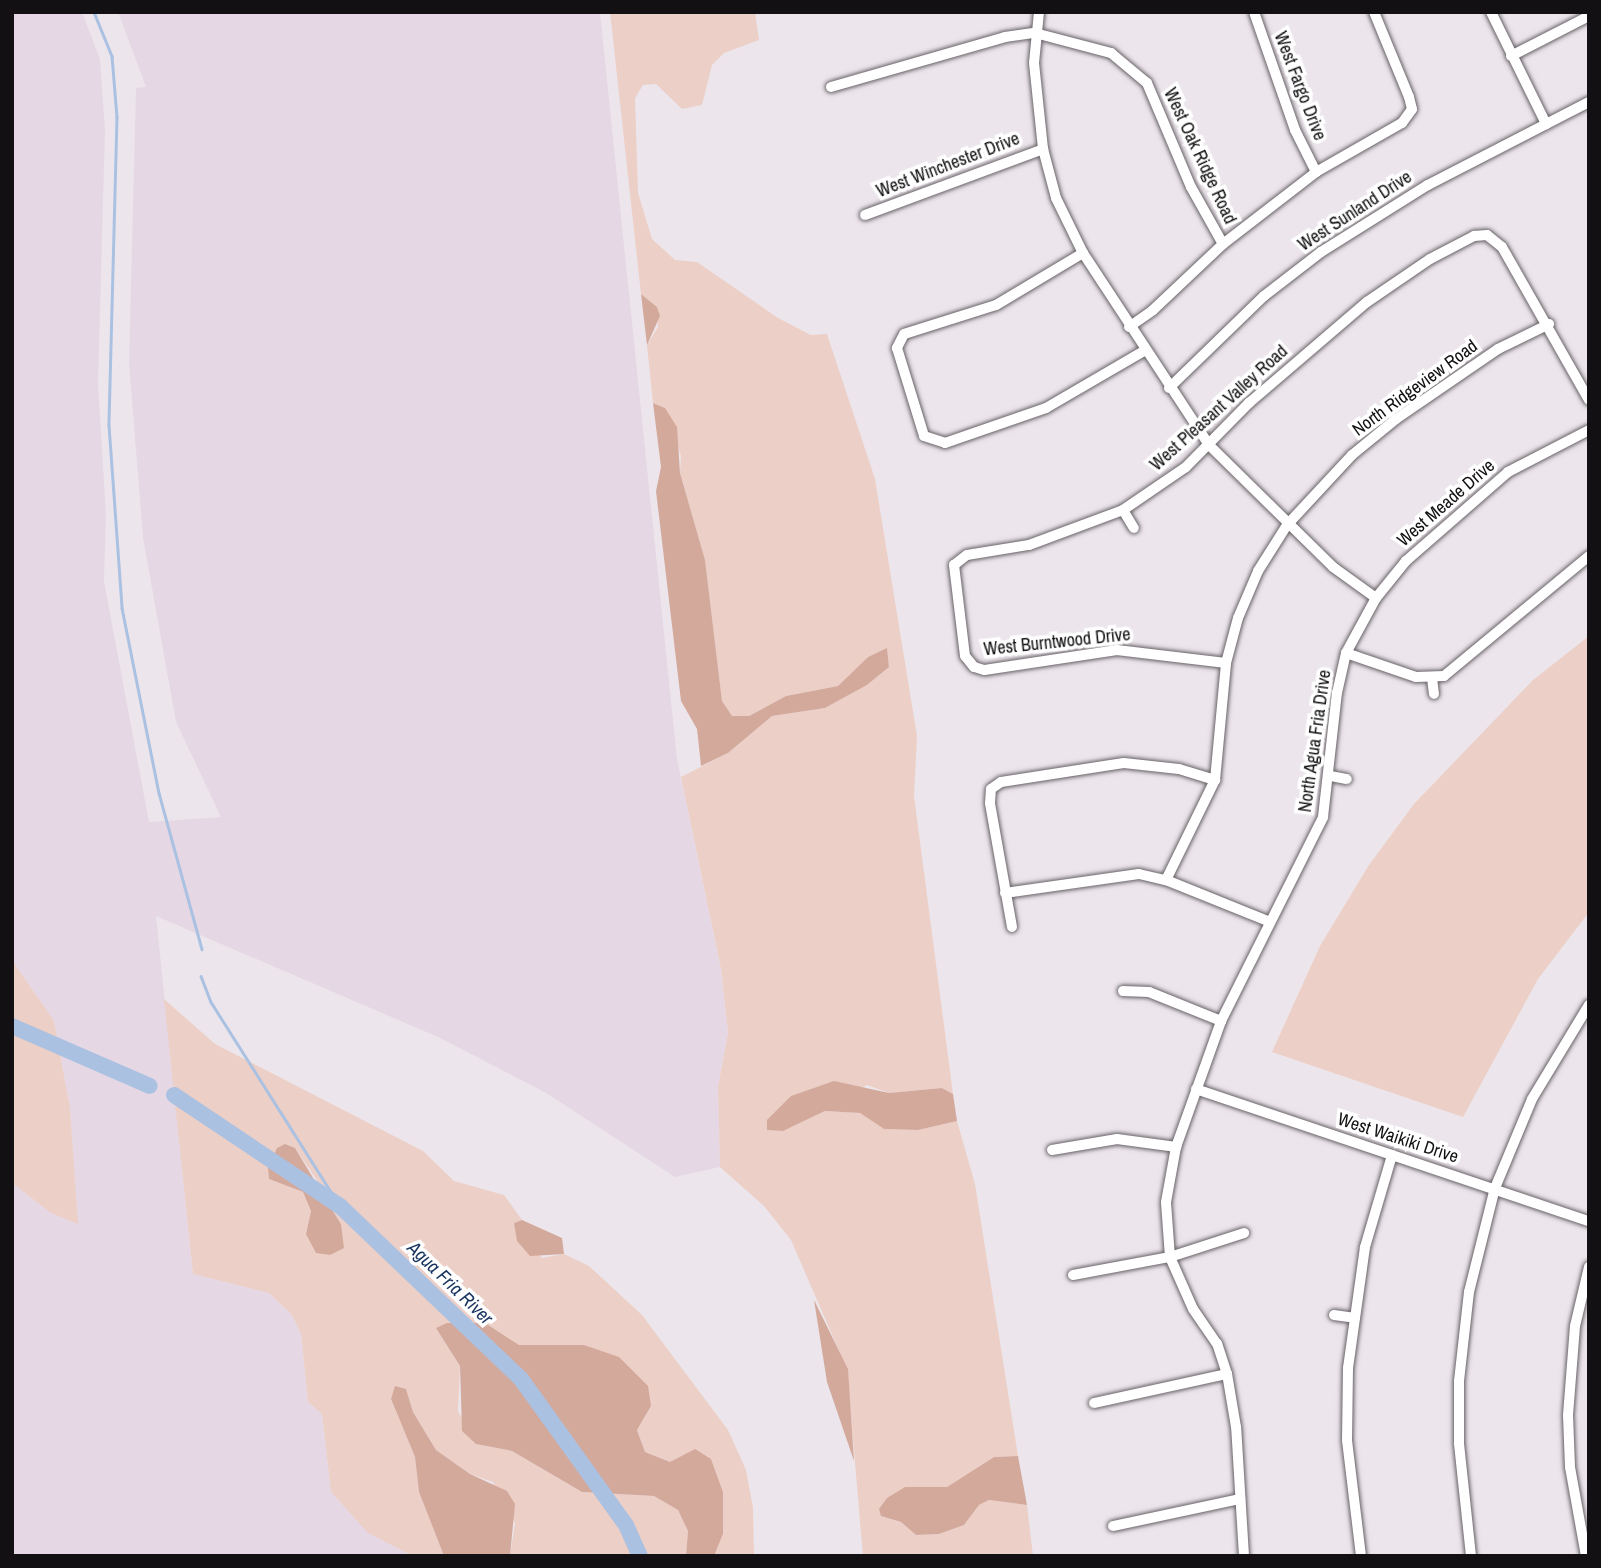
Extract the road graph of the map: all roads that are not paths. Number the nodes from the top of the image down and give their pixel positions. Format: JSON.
{"nodes":[{"id":1,"x":1039,"y":12,"type":"edge"},
{"id":2,"x":1254,"y":12,"type":"edge"},
{"id":3,"x":1374,"y":12,"type":"edge"},
{"id":4,"x":1491,"y":12,"type":"edge"},
{"id":5,"x":1589,"y":16,"type":"edge"},
{"id":6,"x":1035,"y":33,"type":"junction"},
{"id":7,"x":1511,"y":56,"type":"junction"},
{"id":8,"x":831,"y":87,"type":"dead end"},
{"id":9,"x":1589,"y":102,"type":"edge"},
{"id":10,"x":1546,"y":124,"type":"junction"},
{"id":11,"x":1043,"y":149,"type":"junction"},
{"id":12,"x":1316,"y":172,"type":"junction"},
{"id":13,"x":865,"y":215,"type":"dead end"},
{"id":14,"x":1223,"y":244,"type":"junction"},
{"id":15,"x":1083,"y":253,"type":"junction"},
{"id":16,"x":1549,"y":324,"type":"junction"},
{"id":17,"x":1129,"y":327,"type":"junction"},
{"id":18,"x":1144,"y":351,"type":"junction"},
{"id":19,"x":1169,"y":388,"type":"junction"},
{"id":20,"x":1589,"y":400,"type":"edge"},
{"id":21,"x":1589,"y":430,"type":"edge"},
{"id":22,"x":1209,"y":445,"type":"junction"},
{"id":23,"x":1123,"y":510,"type":"junction"},
{"id":24,"x":1287,"y":525,"type":"junction"},
{"id":25,"x":1135,"y":528,"type":"dead end"},
{"id":26,"x":1589,"y":556,"type":"edge"},
{"id":27,"x":1376,"y":598,"type":"junction"},
{"id":28,"x":1346,"y":653,"type":"junction"},
{"id":29,"x":1226,"y":663,"type":"junction"},
{"id":30,"x":974,"y":667,"type":"joint"},
{"id":31,"x":1432,"y":678,"type":"junction"},
{"id":32,"x":1434,"y":694,"type":"dead end"},
{"id":33,"x":1331,"y":776,"type":"junction"},
{"id":34,"x":1347,"y":779,"type":"dead end"},
{"id":35,"x":1215,"y":780,"type":"junction"},
{"id":36,"x":1166,"y":880,"type":"junction"},
{"id":37,"x":1005,"y":893,"type":"junction"},
{"id":38,"x":1268,"y":921,"type":"junction"},
{"id":39,"x":1012,"y":927,"type":"dead end"},
{"id":40,"x":1123,"y":991,"type":"dead end"},
{"id":41,"x":1589,"y":1005,"type":"edge"},
{"id":42,"x":1220,"y":1021,"type":"junction"},
{"id":43,"x":1196,"y":1089,"type":"junction"},
{"id":44,"x":1176,"y":1147,"type":"junction"},
{"id":45,"x":1052,"y":1150,"type":"dead end"},
{"id":46,"x":1392,"y":1155,"type":"junction"},
{"id":47,"x":1495,"y":1188,"type":"junction"},
{"id":48,"x":1589,"y":1221,"type":"edge"},
{"id":49,"x":1244,"y":1233,"type":"dead end"},
{"id":50,"x":1170,"y":1257,"type":"junction"},
{"id":51,"x":1589,"y":1268,"type":"edge"},
{"id":52,"x":1073,"y":1276,"type":"dead end"},
{"id":53,"x":1334,"y":1315,"type":"dead end"},
{"id":54,"x":1355,"y":1318,"type":"junction"},
{"id":55,"x":1227,"y":1374,"type":"junction"},
{"id":56,"x":1094,"y":1403,"type":"dead end"},
{"id":57,"x":1240,"y":1499,"type":"junction"},
{"id":58,"x":1113,"y":1526,"type":"dead end"},
{"id":59,"x":1244,"y":1556,"type":"edge"},
{"id":60,"x":1361,"y":1556,"type":"edge"},
{"id":61,"x":1471,"y":1556,"type":"edge"},
{"id":62,"x":1586,"y":1556,"type":"edge"}],
"edges":[{"from":1,"to":6,"type":"street"},
{"from":2,"to":12,"type":"street","name":"West Fargo Drive"},
{"from":3,"to":12,"type":"street"},
{"from":4,"to":7,"type":"street"},
{"from":5,"to":7,"type":"street"},
{"from":6,"to":8,"type":"street","name":"West Oak Ridge Road"},
{"from":6,"to":11,"type":"street"},
{"from":6,"to":14,"type":"street","name":"West Oak Ridge Road"},
{"from":7,"to":10,"type":"street"},
{"from":9,"to":10,"type":"street","name":"West Sunland Drive"},
{"from":10,"to":19,"type":"street","name":"West Sunland Drive"},
{"from":11,"to":13,"type":"street","name":"West Winchester Drive"},
{"from":11,"to":15,"type":"street"},
{"from":12,"to":14,"type":"street"},
{"from":14,"to":17,"type":"street"},
{"from":15,"to":17,"type":"street"},
{"from":15,"to":18,"type":"street"},
{"from":16,"to":20,"type":"street"},
{"from":16,"to":22,"type":"street","name":"West Pleasant Valley Road"},
{"from":16,"to":24,"type":"street","name":"North Ridgeview Road"},
{"from":17,"to":18,"type":"street"},
{"from":18,"to":19,"type":"street"},
{"from":19,"to":22,"type":"street"},
{"from":21,"to":27,"type":"street","name":"West Meade Drive"},
{"from":22,"to":23,"type":"street","name":"West Pleasant Valley Road"},
{"from":22,"to":24,"type":"street"},
{"from":23,"to":25,"type":"street"},
{"from":23,"to":30,"type":"street","name":"West Pleasant Valley Road"},
{"from":24,"to":27,"type":"street"},
{"from":24,"to":29,"type":"street","name":"North Ridgeview Road"},
{"from":26,"to":31,"type":"street"},
{"from":27,"to":28,"type":"street","name":"North Agua Fria Drive"},
{"from":28,"to":31,"type":"street"},
{"from":28,"to":33,"type":"street","name":"North Agua Fria Drive"},
{"from":29,"to":30,"type":"street","name":"West Burntwood Drive"},
{"from":29,"to":35,"type":"street","name":"North Ridgeview Road"},
{"from":31,"to":32,"type":"street"},
{"from":33,"to":34,"type":"street"},
{"from":33,"to":38,"type":"street","name":"North Agua Fria Drive"},
{"from":35,"to":36,"type":"street","name":"North Ridgeview Road"},
{"from":35,"to":37,"type":"street"},
{"from":36,"to":37,"type":"street"},
{"from":36,"to":38,"type":"street"},
{"from":37,"to":39,"type":"street"},
{"from":38,"to":42,"type":"street","name":"North Agua Fria Drive"},
{"from":40,"to":42,"type":"street"},
{"from":41,"to":47,"type":"street"},
{"from":42,"to":43,"type":"street","name":"North Agua Fria Drive"},
{"from":43,"to":44,"type":"street","name":"North Agua Fria Drive"},
{"from":43,"to":46,"type":"street","name":"West Waikiki Drive"},
{"from":44,"to":45,"type":"street"},
{"from":44,"to":50,"type":"street","name":"North Agua Fria Drive"},
{"from":46,"to":47,"type":"street","name":"West Waikiki Drive"},
{"from":46,"to":54,"type":"street"},
{"from":47,"to":48,"type":"street","name":"West Waikiki Drive"},
{"from":47,"to":61,"type":"street"},
{"from":49,"to":50,"type":"street"},
{"from":50,"to":52,"type":"street"},
{"from":50,"to":55,"type":"street","name":"North Agua Fria Drive"},
{"from":51,"to":62,"type":"street"},
{"from":53,"to":54,"type":"street"},
{"from":54,"to":60,"type":"street"},
{"from":55,"to":56,"type":"street"},
{"from":55,"to":57,"type":"street","name":"North Agua Fria Drive"},
{"from":57,"to":58,"type":"street"},
{"from":57,"to":59,"type":"street","name":"North Agua Fria Drive"}]}
